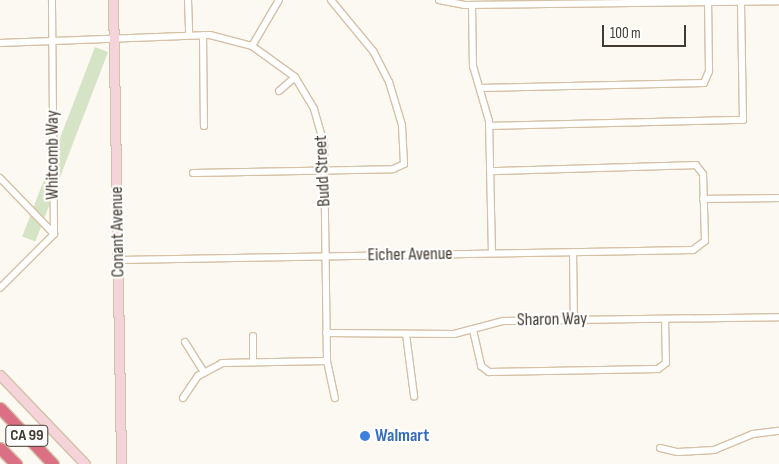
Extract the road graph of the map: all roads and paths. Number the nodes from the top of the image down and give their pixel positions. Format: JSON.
{"nodes":[{"id":1,"x":52,"y":0,"type":"edge"},
{"id":2,"x":113,"y":0,"type":"edge"},
{"id":3,"x":188,"y":0,"type":"edge"},
{"id":4,"x":279,"y":0,"type":"edge"},
{"id":5,"x":331,"y":0,"type":"edge"},
{"id":6,"x":439,"y":0,"type":"edge"},
{"id":7,"x":741,"y":1,"type":"edge"},
{"id":8,"x":779,"y":1,"type":"edge"},
{"id":9,"x":708,"y":2,"type":"junction"},
{"id":10,"x":472,"y":5,"type":"junction"},
{"id":11,"x":189,"y":35,"type":"junction"},
{"id":12,"x":203,"y":35,"type":"junction"},
{"id":13,"x":114,"y":41,"type":"junction"},
{"id":14,"x":52,"y":42,"type":"junction"},
{"id":15,"x":0,"y":44,"type":"edge"},
{"id":16,"x":252,"y":46,"type":"junction"},
{"id":17,"x":294,"y":77,"type":"junction"},
{"id":18,"x":480,"y":88,"type":"junction"},
{"id":19,"x":279,"y":91,"type":"dead end"},
{"id":20,"x":204,"y":126,"type":"dead end"},
{"id":21,"x":489,"y":126,"type":"junction"},
{"id":22,"x":325,"y":170,"type":"junction"},
{"id":23,"x":492,"y":171,"type":"junction"},
{"id":24,"x":193,"y":173,"type":"dead end"},
{"id":25,"x":0,"y":178,"type":"edge"},
{"id":26,"x":779,"y":198,"type":"edge"},
{"id":27,"x":703,"y":199,"type":"junction"},
{"id":28,"x":54,"y":234,"type":"junction"},
{"id":29,"x":573,"y":252,"type":"junction"},
{"id":30,"x":492,"y":253,"type":"junction"},
{"id":31,"x":327,"y":256,"type":"junction"},
{"id":32,"x":119,"y":260,"type":"junction"},
{"id":33,"x":0,"y":288,"type":"edge"},
{"id":34,"x":779,"y":317,"type":"edge"},
{"id":35,"x":665,"y":319,"type":"junction"},
{"id":36,"x":574,"y":320,"type":"junction"},
{"id":37,"x":473,"y":330,"type":"junction"},
{"id":38,"x":326,"y":333,"type":"junction"},
{"id":39,"x":406,"y":334,"type":"junction"},
{"id":40,"x":253,"y":336,"type":"dead end"},
{"id":41,"x":186,"y":342,"type":"dead end"},
{"id":42,"x":253,"y":361,"type":"junction"},
{"id":43,"x":327,"y":361,"type":"junction"},
{"id":44,"x":204,"y":372,"type":"junction"},
{"id":45,"x":0,"y":375,"type":"edge"},
{"id":46,"x":414,"y":396,"type":"dead end"},
{"id":47,"x":183,"y":398,"type":"dead end"},
{"id":48,"x":335,"y":398,"type":"dead end"},
{"id":49,"x":0,"y":408,"type":"edge"},
{"id":50,"x":779,"y":431,"type":"edge"},
{"id":51,"x":0,"y":448,"type":"edge"},
{"id":52,"x":660,"y":448,"type":"dead end"},
{"id":53,"x":16,"y":464,"type":"edge"},
{"id":54,"x":53,"y":464,"type":"edge"},
{"id":55,"x":85,"y":464,"type":"edge"},
{"id":56,"x":122,"y":464,"type":"edge"}],
"edges":[{"from":1,"to":14,"type":"street","name":"Whitcomb Way"},
{"from":2,"to":13,"type":"street","name":"Conant Avenue"},
{"from":3,"to":11,"type":"street"},
{"from":4,"to":16,"type":"street"},
{"from":5,"to":22,"type":"street"},
{"from":6,"to":10,"type":"street"},
{"from":7,"to":8,"type":"street"},
{"from":7,"to":9,"type":"street"},
{"from":7,"to":21,"type":"street"},
{"from":9,"to":10,"type":"street"},
{"from":9,"to":18,"type":"street"},
{"from":10,"to":18,"type":"street"},
{"from":11,"to":12,"type":"street","name":"Budd Street"},
{"from":11,"to":13,"type":"street","name":"Budd Street"},
{"from":12,"to":16,"type":"street","name":"Budd Street"},
{"from":12,"to":20,"type":"street"},
{"from":13,"to":14,"type":"street","name":"Budd Street"},
{"from":13,"to":32,"type":"street","name":"Conant Avenue"},
{"from":14,"to":15,"type":"street","name":"Budd Street"},
{"from":14,"to":28,"type":"street","name":"Whitcomb Way"},
{"from":16,"to":17,"type":"street","name":"Budd Street"},
{"from":17,"to":19,"type":"street"},
{"from":17,"to":22,"type":"street","name":"Budd Street"},
{"from":18,"to":21,"type":"street"},
{"from":21,"to":23,"type":"street"},
{"from":22,"to":24,"type":"street"},
{"from":22,"to":31,"type":"street","name":"Budd Street"},
{"from":23,"to":27,"type":"street"},
{"from":23,"to":30,"type":"street"},
{"from":25,"to":28,"type":"street"},
{"from":26,"to":27,"type":"street"},
{"from":27,"to":29,"type":"street","name":"Eicher Avenue"},
{"from":28,"to":33,"type":"street"},
{"from":29,"to":30,"type":"street","name":"Eicher Avenue"},
{"from":29,"to":36,"type":"street"},
{"from":30,"to":31,"type":"street","name":"Eicher Avenue"},
{"from":31,"to":32,"type":"street","name":"Eicher Avenue"},
{"from":31,"to":38,"type":"street","name":"Budd Street"},
{"from":32,"to":56,"type":"street","name":"Conant Avenue"},
{"from":34,"to":35,"type":"street","name":"Sharon Way"},
{"from":35,"to":36,"type":"street","name":"Sharon Way"},
{"from":35,"to":37,"type":"street"},
{"from":36,"to":37,"type":"street","name":"Sharon Way"},
{"from":37,"to":39,"type":"street","name":"Sharon Way"},
{"from":38,"to":39,"type":"street","name":"Sharon Way"},
{"from":38,"to":43,"type":"street","name":"Budd Street"},
{"from":39,"to":46,"type":"street"},
{"from":40,"to":42,"type":"street"},
{"from":41,"to":44,"type":"street"},
{"from":42,"to":43,"type":"street"},
{"from":42,"to":44,"type":"street"},
{"from":43,"to":48,"type":"street","name":"Budd Street"},
{"from":44,"to":47,"type":"street"},
{"from":45,"to":55,"type":"street"},
{"from":49,"to":54,"type":"highway","number":"CA 99"},
{"from":50,"to":52,"type":"street"},
{"from":51,"to":53,"type":"highway","number":"CA 99"}]}
